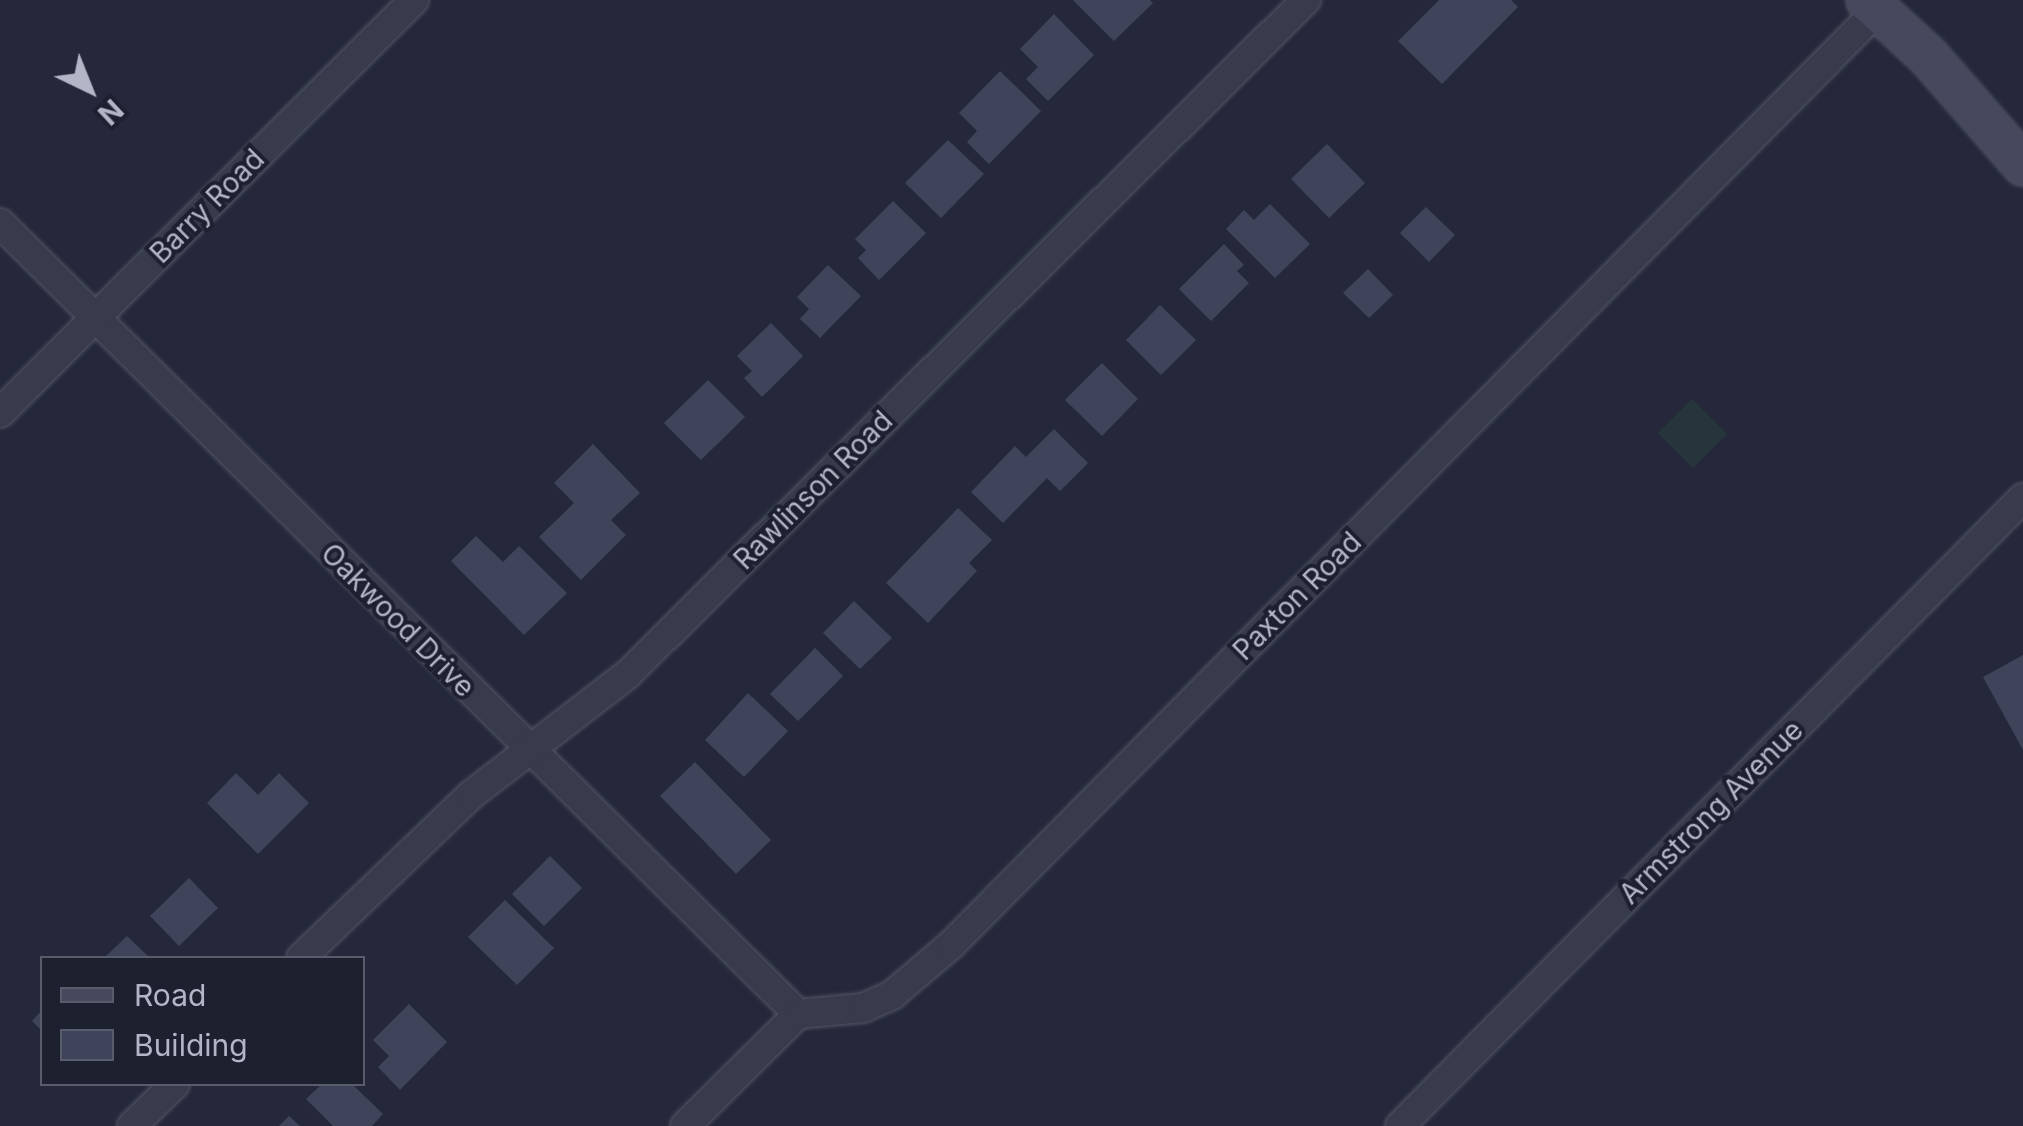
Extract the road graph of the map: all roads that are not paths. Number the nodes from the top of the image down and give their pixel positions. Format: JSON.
{"nodes":[{"id":1,"x":414,"y":0,"type":"edge"},
{"id":2,"x":1306,"y":0,"type":"edge"},
{"id":3,"x":1872,"y":5,"type":"edge"},
{"id":4,"x":2023,"y":165,"type":"edge"},
{"id":5,"x":0,"y":224,"type":"edge"},
{"id":6,"x":94,"y":319,"type":"junction"},
{"id":7,"x":0,"y":413,"type":"edge"},
{"id":8,"x":2023,"y":498,"type":"edge"},
{"id":9,"x":529,"y":750,"type":"junction"},
{"id":10,"x":302,"y":956,"type":"edge"},
{"id":11,"x":798,"y":1014,"type":"junction"},
{"id":12,"x":173,"y":1086,"type":"edge"},
{"id":13,"x":132,"y":1126,"type":"edge"},
{"id":14,"x":685,"y":1126,"type":"edge"},
{"id":15,"x":1400,"y":1126,"type":"edge"}],
"edges":[{"from":1,"to":6,"type":"street","name":"Barry Road"},
{"from":2,"to":9,"type":"street","name":"Rawlinson Road"},
{"from":3,"to":4,"type":"main road"},
{"from":3,"to":11,"type":"street","name":"Paxton Road"},
{"from":5,"to":6,"type":"street","name":"Oakwood Drive"},
{"from":6,"to":7,"type":"street","name":"Barry Road"},
{"from":6,"to":9,"type":"street","name":"Oakwood Drive"},
{"from":8,"to":15,"type":"street","name":"Armstrong Avenue"},
{"from":9,"to":10,"type":"street","name":"Rawlinson Road"},
{"from":9,"to":11,"type":"street","name":"Oakwood Drive"},
{"from":11,"to":14,"type":"street"},
{"from":12,"to":13,"type":"street"}]}
